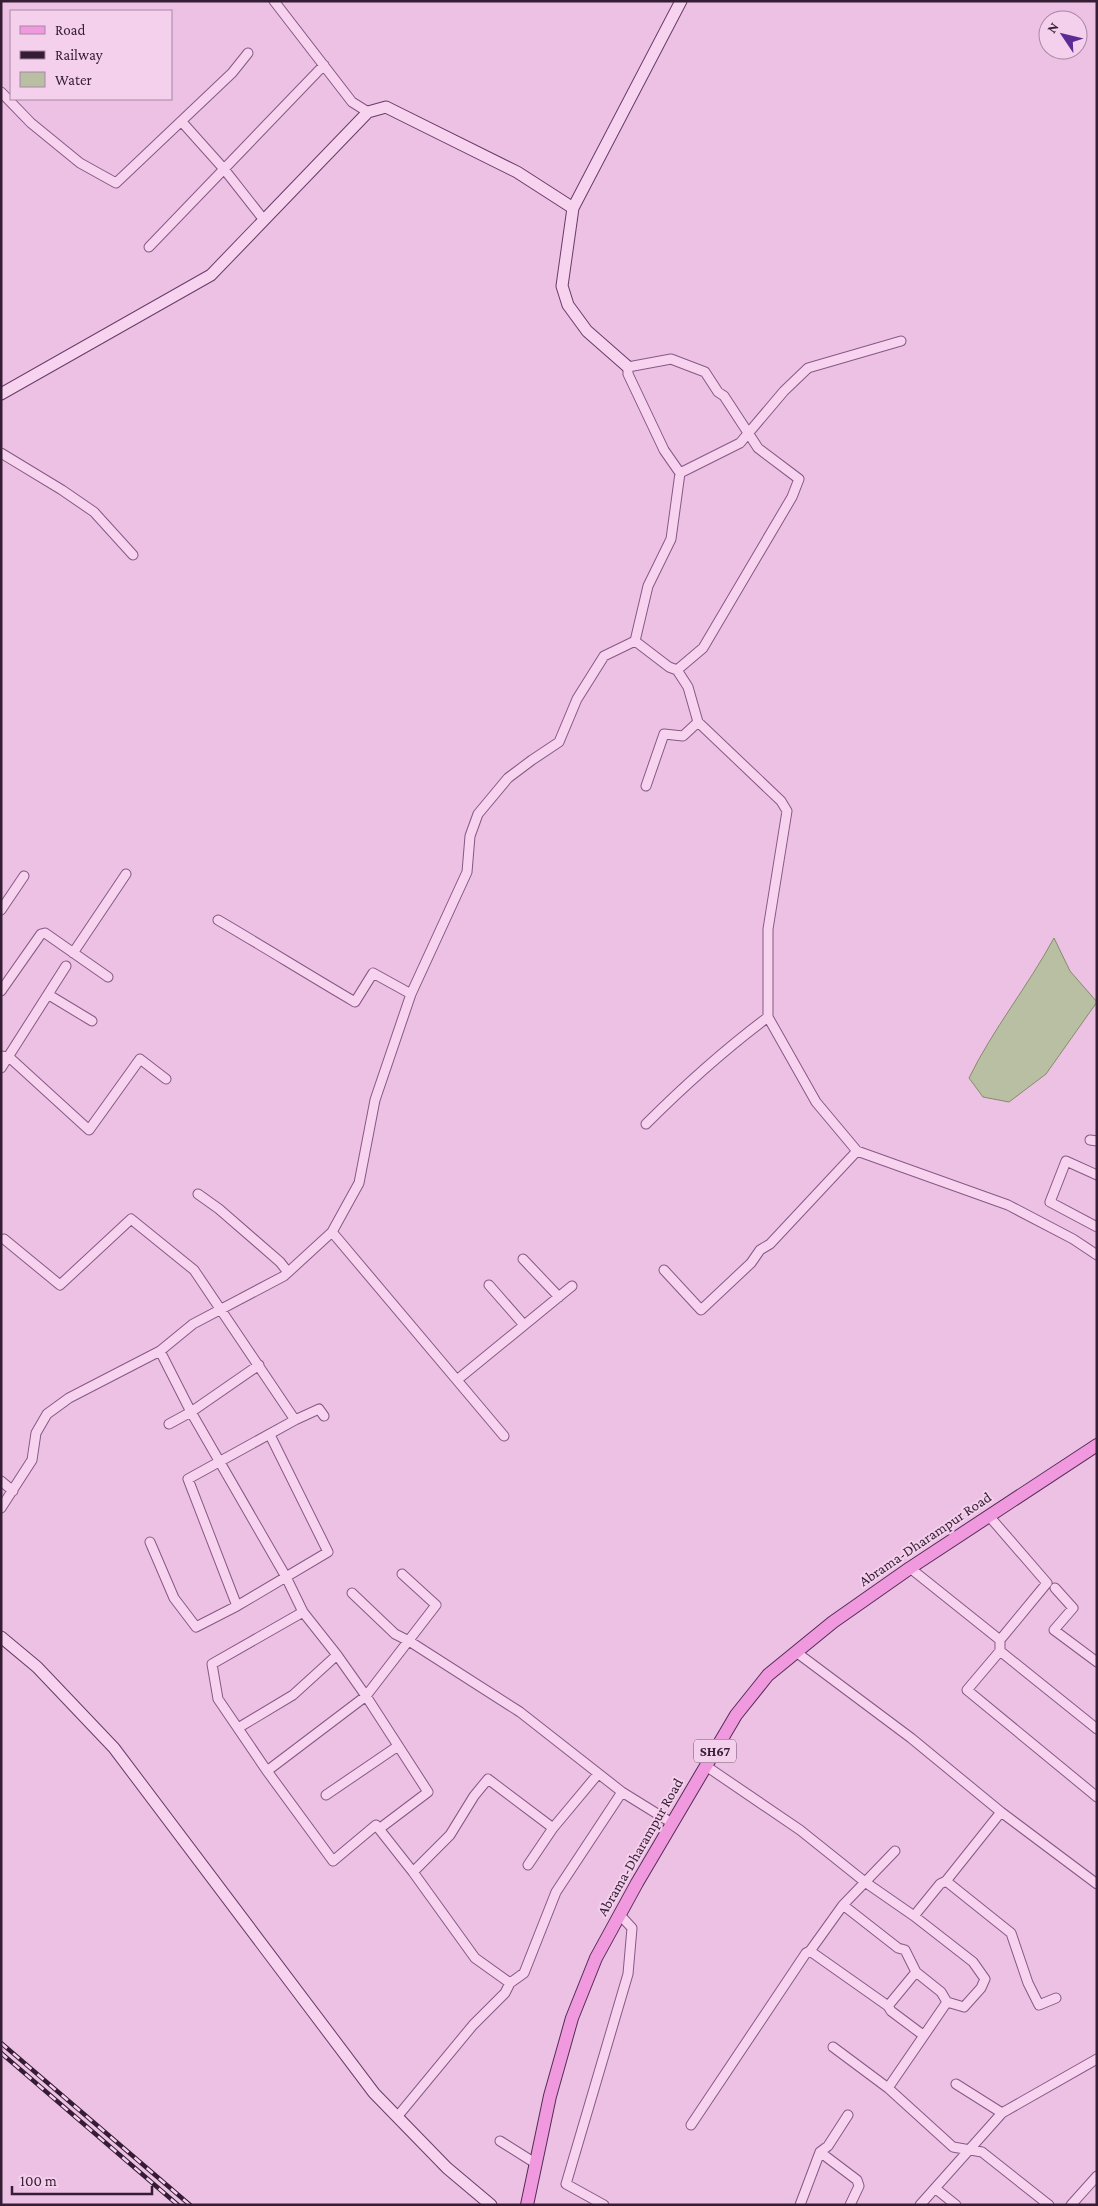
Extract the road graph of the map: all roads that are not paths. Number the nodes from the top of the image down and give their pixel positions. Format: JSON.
{"nodes":[{"id":1,"x":274,"y":1,"type":"edge"},
{"id":2,"x":681,"y":1,"type":"edge"},
{"id":3,"x":248,"y":53,"type":"dead end"},
{"id":4,"x":324,"y":65,"type":"junction"},
{"id":5,"x":1,"y":92,"type":"edge"},
{"id":6,"x":368,"y":112,"type":"junction"},
{"id":7,"x":182,"y":122,"type":"junction"},
{"id":8,"x":224,"y":169,"type":"junction"},
{"id":9,"x":573,"y":208,"type":"junction"},
{"id":10,"x":264,"y":220,"type":"junction"},
{"id":11,"x":149,"y":247,"type":"dead end"},
{"id":12,"x":901,"y":341,"type":"dead end"},
{"id":13,"x":628,"y":367,"type":"junction"},
{"id":14,"x":1,"y":394,"type":"edge"},
{"id":15,"x":748,"y":434,"type":"junction"},
{"id":16,"x":1,"y":453,"type":"edge"},
{"id":17,"x":680,"y":473,"type":"junction"},
{"id":18,"x":133,"y":555,"type":"dead end"},
{"id":19,"x":635,"y":641,"type":"junction"},
{"id":20,"x":677,"y":670,"type":"junction"},
{"id":21,"x":698,"y":722,"type":"junction"},
{"id":22,"x":646,"y":786,"type":"dead end"},
{"id":23,"x":126,"y":874,"type":"dead end"},
{"id":24,"x":24,"y":876,"type":"dead end"},
{"id":25,"x":1,"y":910,"type":"edge"},
{"id":26,"x":218,"y":920,"type":"dead end"},
{"id":27,"x":73,"y":953,"type":"junction"},
{"id":28,"x":66,"y":966,"type":"dead end"},
{"id":29,"x":108,"y":977,"type":"dead end"},
{"id":30,"x":1,"y":991,"type":"edge"},
{"id":31,"x":49,"y":994,"type":"junction"},
{"id":32,"x":411,"y":994,"type":"junction"},
{"id":33,"x":768,"y":1017,"type":"junction"},
{"id":34,"x":92,"y":1021,"type":"dead end"},
{"id":35,"x":5,"y":1056,"type":"edge"},
{"id":36,"x":1,"y":1068,"type":"edge"},
{"id":37,"x":166,"y":1079,"type":"dead end"},
{"id":38,"x":646,"y":1124,"type":"dead end"},
{"id":39,"x":857,"y":1151,"type":"junction"},
{"id":40,"x":1097,"y":1175,"type":"edge"},
{"id":41,"x":198,"y":1194,"type":"dead end"},
{"id":42,"x":1097,"y":1227,"type":"edge"},
{"id":43,"x":332,"y":1232,"type":"junction"},
{"id":44,"x":4,"y":1239,"type":"dead end"},
{"id":45,"x":1097,"y":1255,"type":"edge"},
{"id":46,"x":523,"y":1259,"type":"dead end"},
{"id":47,"x":664,"y":1270,"type":"dead end"},
{"id":48,"x":287,"y":1271,"type":"junction"},
{"id":49,"x":489,"y":1285,"type":"dead end"},
{"id":50,"x":572,"y":1286,"type":"dead end"},
{"id":51,"x":559,"y":1297,"type":"junction"},
{"id":52,"x":220,"y":1308,"type":"junction"},
{"id":53,"x":524,"y":1326,"type":"junction"},
{"id":54,"x":160,"y":1351,"type":"junction"},
{"id":55,"x":259,"y":1365,"type":"junction"},
{"id":56,"x":457,"y":1380,"type":"junction"},
{"id":57,"x":191,"y":1412,"type":"junction"},
{"id":58,"x":324,"y":1416,"type":"dead end"},
{"id":59,"x":295,"y":1420,"type":"junction"},
{"id":60,"x":169,"y":1424,"type":"dead end"},
{"id":61,"x":270,"y":1435,"type":"junction"},
{"id":62,"x":504,"y":1436,"type":"dead end"},
{"id":63,"x":1097,"y":1445,"type":"edge"},
{"id":64,"x":220,"y":1463,"type":"junction"},
{"id":65,"x":1,"y":1481,"type":"edge"},
{"id":66,"x":13,"y":1491,"type":"junction"},
{"id":67,"x":1,"y":1508,"type":"edge"},
{"id":68,"x":989,"y":1516,"type":"junction"},
{"id":69,"x":150,"y":1542,"type":"dead end"},
{"id":70,"x":910,"y":1568,"type":"junction"},
{"id":71,"x":402,"y":1574,"type":"dead end"},
{"id":72,"x":286,"y":1577,"type":"junction"},
{"id":73,"x":1055,"y":1588,"type":"dead end"},
{"id":74,"x":352,"y":1593,"type":"dead end"},
{"id":75,"x":238,"y":1606,"type":"junction"},
{"id":76,"x":303,"y":1612,"type":"junction"},
{"id":77,"x":1,"y":1637,"type":"edge"},
{"id":78,"x":1000,"y":1640,"type":"junction"},
{"id":79,"x":409,"y":1641,"type":"junction"},
{"id":80,"x":1000,"y":1651,"type":"junction"},
{"id":81,"x":796,"y":1652,"type":"junction"},
{"id":82,"x":337,"y":1655,"type":"junction"},
{"id":83,"x":1097,"y":1662,"type":"edge"},
{"id":84,"x":366,"y":1696,"type":"junction"},
{"id":85,"x":238,"y":1728,"type":"junction"},
{"id":86,"x":1097,"y":1729,"type":"edge"},
{"id":87,"x":398,"y":1746,"type":"junction"},
{"id":88,"x":706,"y":1766,"type":"junction"},
{"id":89,"x":267,"y":1771,"type":"junction"},
{"id":90,"x":598,"y":1774,"type":"junction"},
{"id":91,"x":622,"y":1792,"type":"junction"},
{"id":92,"x":326,"y":1795,"type":"dead end"},
{"id":93,"x":1097,"y":1796,"type":"edge"},
{"id":94,"x":1001,"y":1812,"type":"junction"},
{"id":95,"x":672,"y":1823,"type":"junction"},
{"id":96,"x":553,"y":1828,"type":"junction"},
{"id":97,"x":379,"y":1829,"type":"junction"},
{"id":98,"x":895,"y":1851,"type":"dead end"},
{"id":99,"x":528,"y":1865,"type":"dead end"},
{"id":100,"x":414,"y":1872,"type":"junction"},
{"id":101,"x":946,"y":1881,"type":"junction"},
{"id":102,"x":865,"y":1882,"type":"junction"},
{"id":103,"x":1097,"y":1884,"type":"edge"},
{"id":104,"x":843,"y":1905,"type":"junction"},
{"id":105,"x":620,"y":1915,"type":"junction"},
{"id":106,"x":914,"y":1916,"type":"junction"},
{"id":107,"x":810,"y":1951,"type":"junction"},
{"id":108,"x":916,"y":1972,"type":"junction"},
{"id":109,"x":510,"y":1984,"type":"junction"},
{"id":110,"x":1056,"y":1998,"type":"dead end"},
{"id":111,"x":947,"y":2002,"type":"junction"},
{"id":112,"x":888,"y":2006,"type":"junction"},
{"id":113,"x":923,"y":2035,"type":"junction"},
{"id":114,"x":834,"y":2047,"type":"dead end"},
{"id":115,"x":1097,"y":2059,"type":"edge"},
{"id":116,"x":956,"y":2084,"type":"dead end"},
{"id":117,"x":888,"y":2088,"type":"junction"},
{"id":118,"x":1002,"y":2113,"type":"junction"},
{"id":119,"x":848,"y":2115,"type":"dead end"},
{"id":120,"x":397,"y":2116,"type":"junction"},
{"id":121,"x":691,"y":2125,"type":"dead end"},
{"id":122,"x":500,"y":2141,"type":"dead end"},
{"id":123,"x":968,"y":2151,"type":"junction"},
{"id":124,"x":820,"y":2152,"type":"junction"},
{"id":125,"x":535,"y":2163,"type":"junction"},
{"id":126,"x":1097,"y":2176,"type":"edge"},
{"id":127,"x":936,"y":2189,"type":"junction"},
{"id":128,"x":491,"y":2205,"type":"edge"},
{"id":129,"x":527,"y":2205,"type":"edge"},
{"id":130,"x":604,"y":2205,"type":"edge"},
{"id":131,"x":800,"y":2205,"type":"edge"},
{"id":132,"x":850,"y":2205,"type":"edge"},
{"id":133,"x":920,"y":2205,"type":"edge"},
{"id":134,"x":956,"y":2205,"type":"edge"},
{"id":135,"x":1049,"y":2205,"type":"edge"},
{"id":136,"x":1072,"y":2205,"type":"edge"}],
"edges":[{"from":1,"to":4,"type":"street"},
{"from":2,"to":9,"type":"street"},
{"from":3,"to":7,"type":"street"},
{"from":4,"to":6,"type":"street"},
{"from":4,"to":8,"type":"street"},
{"from":5,"to":7,"type":"street"},
{"from":6,"to":9,"type":"street"},
{"from":6,"to":10,"type":"street"},
{"from":7,"to":8,"type":"street"},
{"from":8,"to":10,"type":"street"},
{"from":8,"to":11,"type":"street"},
{"from":9,"to":13,"type":"street"},
{"from":10,"to":14,"type":"street"},
{"from":12,"to":15,"type":"street"},
{"from":13,"to":15,"type":"street"},
{"from":13,"to":17,"type":"street"},
{"from":15,"to":17,"type":"street"},
{"from":15,"to":20,"type":"street"},
{"from":16,"to":18,"type":"street"},
{"from":17,"to":19,"type":"street"},
{"from":19,"to":20,"type":"street"},
{"from":19,"to":32,"type":"street"},
{"from":20,"to":21,"type":"street"},
{"from":21,"to":22,"type":"street"},
{"from":21,"to":33,"type":"street"},
{"from":23,"to":27,"type":"street"},
{"from":24,"to":25,"type":"street"},
{"from":26,"to":32,"type":"street"},
{"from":27,"to":29,"type":"street"},
{"from":27,"to":30,"type":"street"},
{"from":28,"to":31,"type":"street"},
{"from":31,"to":34,"type":"street"},
{"from":31,"to":35,"type":"street"},
{"from":32,"to":43,"type":"street"},
{"from":33,"to":38,"type":"street"},
{"from":33,"to":39,"type":"street"},
{"from":35,"to":36,"type":"street"},
{"from":35,"to":37,"type":"street"},
{"from":39,"to":45,"type":"street"},
{"from":39,"to":47,"type":"street"},
{"from":40,"to":42,"type":"street"},
{"from":41,"to":48,"type":"street"},
{"from":43,"to":48,"type":"street"},
{"from":43,"to":56,"type":"street"},
{"from":44,"to":52,"type":"street"},
{"from":46,"to":51,"type":"street"},
{"from":48,"to":52,"type":"street"},
{"from":49,"to":53,"type":"street"},
{"from":50,"to":51,"type":"street"},
{"from":51,"to":53,"type":"street"},
{"from":52,"to":54,"type":"street"},
{"from":52,"to":55,"type":"street"},
{"from":53,"to":56,"type":"street"},
{"from":54,"to":57,"type":"street"},
{"from":54,"to":66,"type":"street"},
{"from":55,"to":57,"type":"street"},
{"from":55,"to":59,"type":"street"},
{"from":56,"to":62,"type":"street"},
{"from":57,"to":60,"type":"street"},
{"from":57,"to":64,"type":"street"},
{"from":58,"to":59,"type":"street"},
{"from":59,"to":61,"type":"street"},
{"from":61,"to":64,"type":"street"},
{"from":61,"to":72,"type":"street"},
{"from":63,"to":68,"type":"main road","name":"Abrama-Dharampur Road","number":"SH67"},
{"from":64,"to":72,"type":"street"},
{"from":64,"to":75,"type":"street"},
{"from":65,"to":66,"type":"street"},
{"from":66,"to":67,"type":"street"},
{"from":68,"to":70,"type":"main road","name":"Abrama-Dharampur Road","number":"SH67"},
{"from":68,"to":78,"type":"street"},
{"from":69,"to":75,"type":"street"},
{"from":70,"to":78,"type":"street"},
{"from":70,"to":81,"type":"main road","name":"Abrama-Dharampur Road","number":"SH67"},
{"from":71,"to":79,"type":"street"},
{"from":72,"to":75,"type":"street"},
{"from":72,"to":76,"type":"street"},
{"from":73,"to":83,"type":"street"},
{"from":74,"to":79,"type":"street"},
{"from":76,"to":82,"type":"street"},
{"from":76,"to":85,"type":"street"},
{"from":77,"to":120,"type":"street"},
{"from":78,"to":80,"type":"street"},
{"from":79,"to":84,"type":"street"},
{"from":79,"to":90,"type":"street"},
{"from":80,"to":86,"type":"street"},
{"from":80,"to":93,"type":"street"},
{"from":81,"to":88,"type":"main road","name":"Abrama-Dharampur Road","number":"SH67"},
{"from":81,"to":94,"type":"street"},
{"from":82,"to":84,"type":"street"},
{"from":82,"to":85,"type":"street"},
{"from":84,"to":87,"type":"street"},
{"from":84,"to":89,"type":"street"},
{"from":85,"to":89,"type":"street"},
{"from":87,"to":92,"type":"street"},
{"from":87,"to":97,"type":"street"},
{"from":88,"to":95,"type":"main road","name":"Abrama-Dharampur Road","number":"SH67"},
{"from":88,"to":102,"type":"street"},
{"from":89,"to":97,"type":"street"},
{"from":90,"to":91,"type":"street"},
{"from":90,"to":96,"type":"street"},
{"from":91,"to":95,"type":"street"},
{"from":91,"to":109,"type":"street"},
{"from":94,"to":101,"type":"street"},
{"from":94,"to":103,"type":"street"},
{"from":95,"to":105,"type":"main road","name":"Abrama-Dharampur Road","number":"SH67"},
{"from":96,"to":99,"type":"street"},
{"from":96,"to":100,"type":"street"},
{"from":97,"to":100,"type":"street"},
{"from":98,"to":102,"type":"street"},
{"from":100,"to":109,"type":"street"},
{"from":101,"to":106,"type":"street"},
{"from":101,"to":110,"type":"street"},
{"from":102,"to":104,"type":"street"},
{"from":102,"to":106,"type":"street"},
{"from":104,"to":107,"type":"street"},
{"from":104,"to":108,"type":"street"},
{"from":105,"to":125,"type":"main road","name":"Abrama-Dharampur Road","number":"SH67"},
{"from":105,"to":130,"type":"street"},
{"from":106,"to":111,"type":"street"},
{"from":107,"to":112,"type":"street"},
{"from":107,"to":121,"type":"street"},
{"from":108,"to":111,"type":"street"},
{"from":108,"to":112,"type":"street"},
{"from":109,"to":120,"type":"street"},
{"from":111,"to":113,"type":"street"},
{"from":112,"to":113,"type":"street"},
{"from":113,"to":117,"type":"street"},
{"from":114,"to":117,"type":"street"},
{"from":115,"to":118,"type":"street"},
{"from":116,"to":118,"type":"street"},
{"from":117,"to":123,"type":"street"},
{"from":118,"to":123,"type":"street"},
{"from":119,"to":124,"type":"street"},
{"from":120,"to":128,"type":"street"},
{"from":122,"to":125,"type":"street"},
{"from":123,"to":127,"type":"street"},
{"from":123,"to":135,"type":"street"},
{"from":124,"to":131,"type":"street"},
{"from":124,"to":132,"type":"street"},
{"from":125,"to":129,"type":"main road","name":"Abrama-Dharampur Road","number":"SH67"},
{"from":126,"to":136,"type":"street"},
{"from":127,"to":133,"type":"street"},
{"from":127,"to":134,"type":"street"}]}
